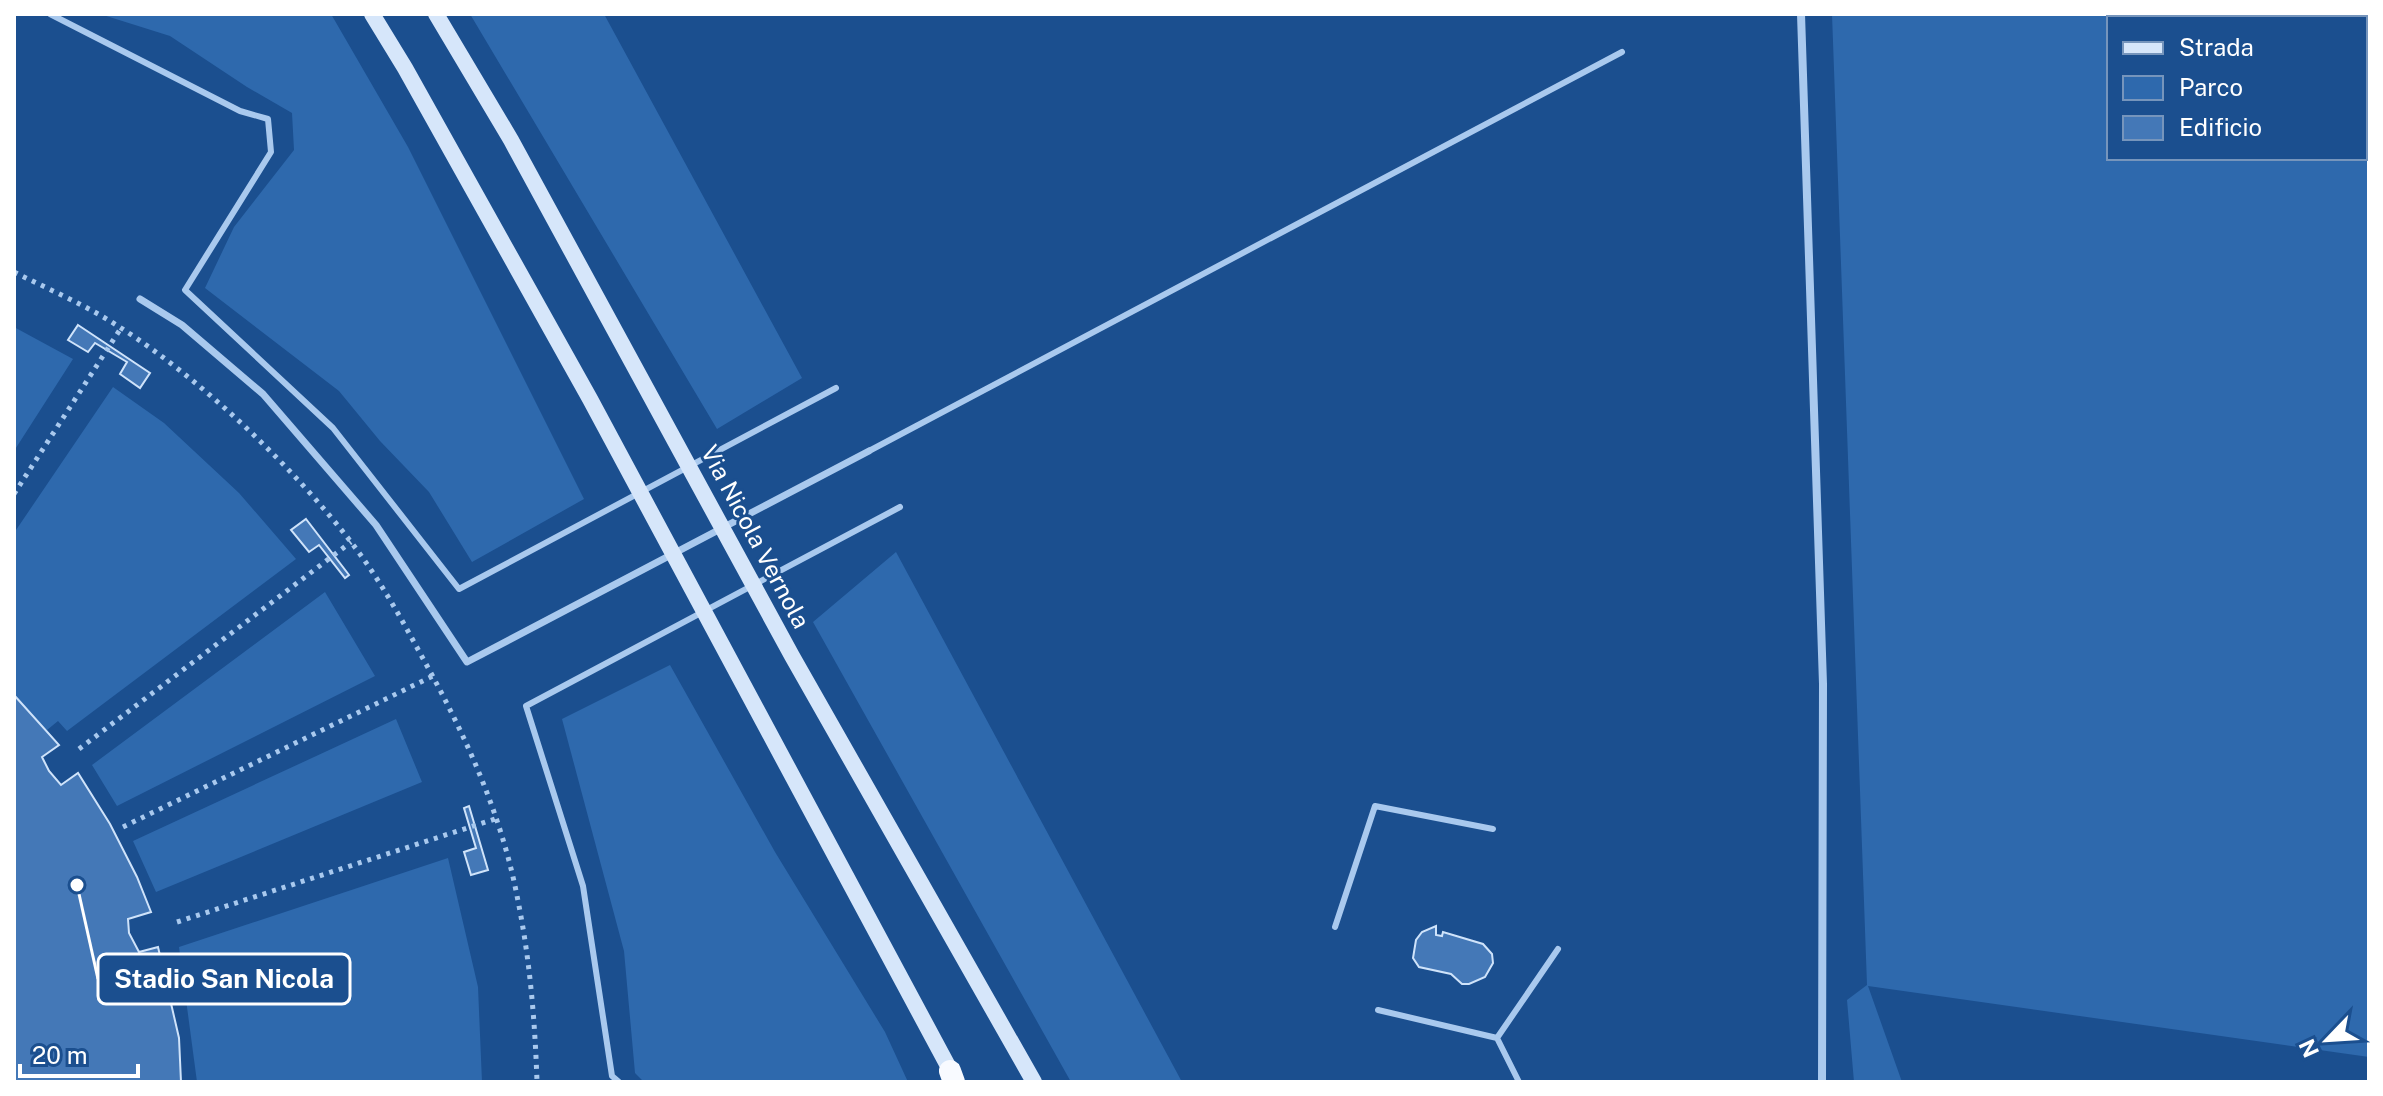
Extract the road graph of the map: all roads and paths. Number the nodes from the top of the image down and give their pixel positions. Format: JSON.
{"nodes":[{"id":1,"x":50,"y":14,"type":"edge"},
{"id":2,"x":372,"y":14,"type":"edge"},
{"id":3,"x":436,"y":14,"type":"edge"},
{"id":4,"x":1801,"y":14,"type":"edge"},
{"id":5,"x":1622,"y":52,"type":"dead end"},
{"id":6,"x":14,"y":272,"type":"edge"},
{"id":7,"x":140,"y":299,"type":"dead end"},
{"id":8,"x":121,"y":328,"type":"junction"},
{"id":9,"x":836,"y":388,"type":"dead end"},
{"id":10,"x":869,"y":451,"type":"joint"},
{"id":11,"x":14,"y":494,"type":"edge"},
{"id":12,"x":900,"y":507,"type":"dead end"},
{"id":13,"x":351,"y":542,"type":"junction"},
{"id":14,"x":433,"y":676,"type":"junction"},
{"id":15,"x":79,"y":749,"type":"dead end"},
{"id":16,"x":496,"y":819,"type":"junction"},
{"id":17,"x":123,"y":827,"type":"dead end"},
{"id":18,"x":1493,"y":829,"type":"dead end"},
{"id":19,"x":177,"y":922,"type":"dead end"},
{"id":20,"x":1335,"y":927,"type":"dead end"},
{"id":21,"x":1558,"y":949,"type":"dead end"},
{"id":22,"x":1378,"y":1010,"type":"dead end"},
{"id":23,"x":1497,"y":1038,"type":"junction"},
{"id":24,"x":953,"y":1078,"type":"edge"},
{"id":25,"x":537,"y":1082,"type":"edge"},
{"id":26,"x":619,"y":1082,"type":"edge"},
{"id":27,"x":1036,"y":1082,"type":"edge"},
{"id":28,"x":1519,"y":1082,"type":"edge"},
{"id":29,"x":1822,"y":1082,"type":"edge"}],
"edges":[{"from":1,"to":9,"type":"lane"},
{"from":2,"to":24,"type":"main road"},
{"from":3,"to":27,"type":"main road","name":"Via Nicola Vernola"},
{"from":4,"to":29,"type":"street"},
{"from":5,"to":10,"type":"lane"},
{"from":6,"to":8,"type":"path"},
{"from":7,"to":10,"type":"street"},
{"from":8,"to":11,"type":"path"},
{"from":8,"to":13,"type":"path"},
{"from":12,"to":26,"type":"lane"},
{"from":13,"to":14,"type":"path"},
{"from":13,"to":15,"type":"path"},
{"from":14,"to":16,"type":"path"},
{"from":14,"to":17,"type":"path"},
{"from":16,"to":19,"type":"path"},
{"from":16,"to":25,"type":"path"},
{"from":18,"to":20,"type":"lane"},
{"from":21,"to":23,"type":"lane"},
{"from":22,"to":23,"type":"lane"},
{"from":23,"to":28,"type":"lane"}]}
